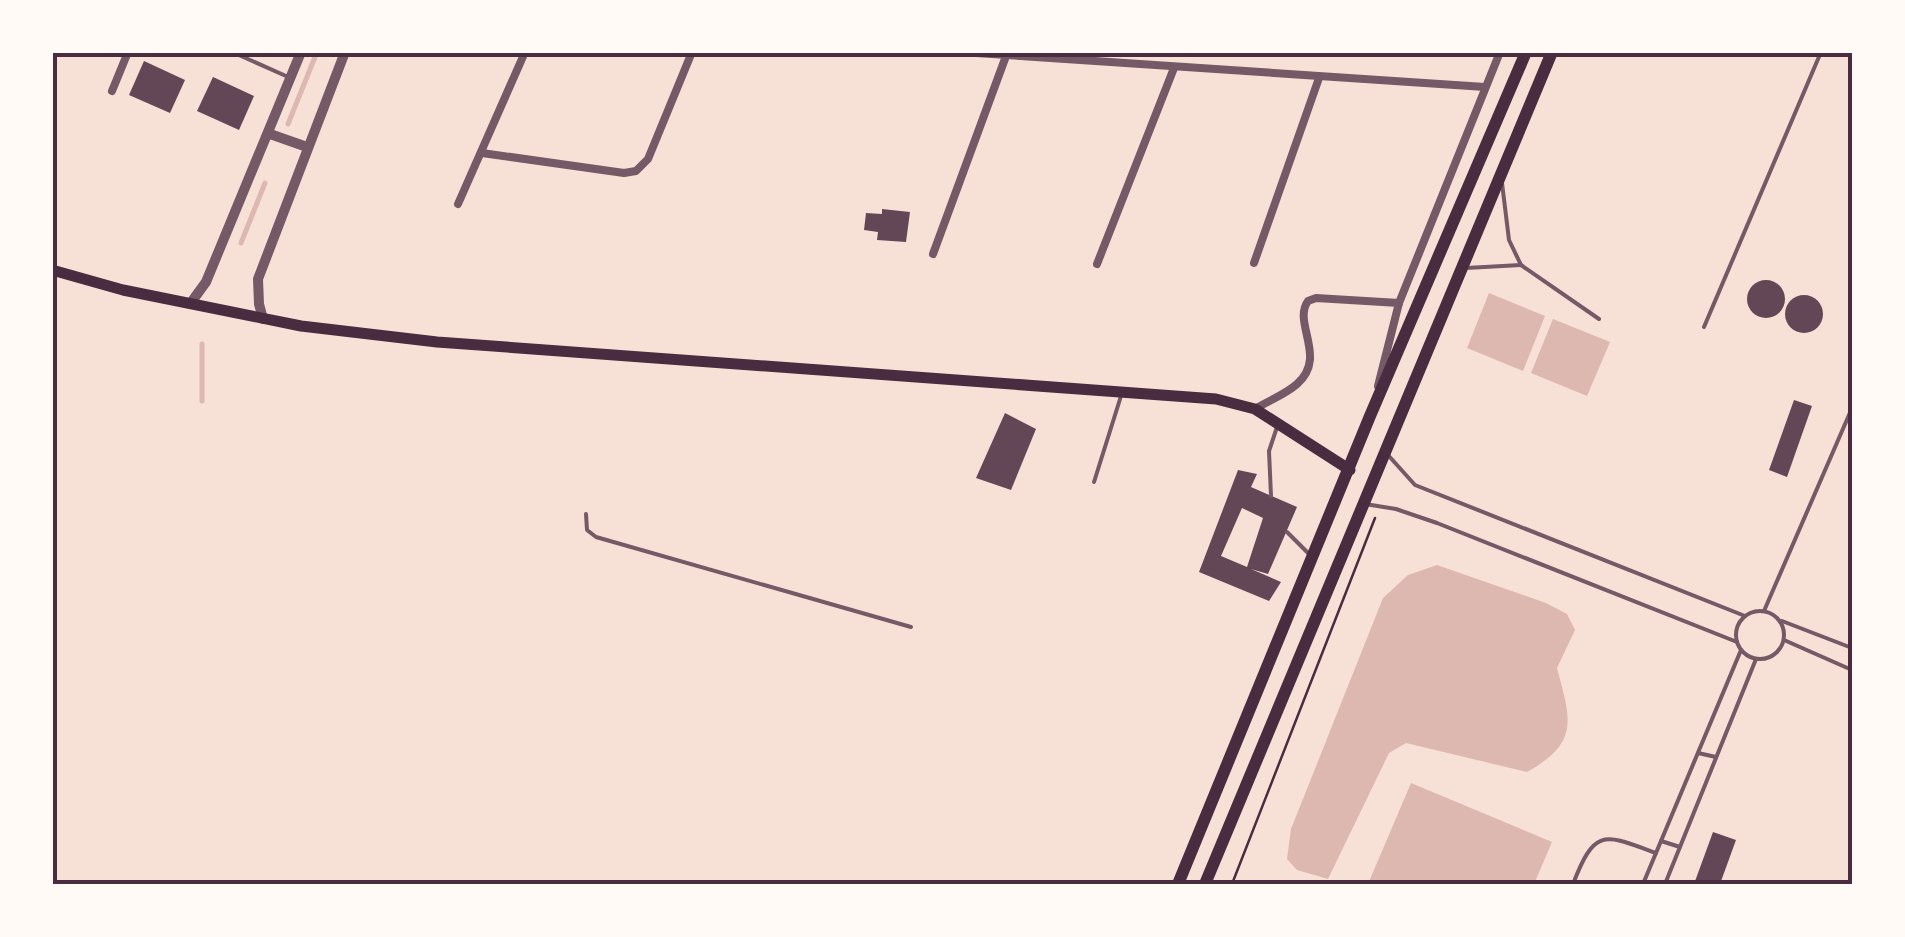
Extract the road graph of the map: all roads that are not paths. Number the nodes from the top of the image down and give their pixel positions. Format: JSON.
{"nodes":[{"id":1,"x":128,"y":52,"type":"edge"},
{"id":2,"x":232,"y":52,"type":"edge"},
{"id":3,"x":301,"y":52,"type":"edge"},
{"id":4,"x":345,"y":52,"type":"edge"},
{"id":5,"x":525,"y":52,"type":"edge"},
{"id":6,"x":692,"y":52,"type":"edge"},
{"id":7,"x":961,"y":52,"type":"edge"},
{"id":8,"x":1500,"y":52,"type":"edge"},
{"id":9,"x":1526,"y":52,"type":"edge"},
{"id":10,"x":1552,"y":52,"type":"edge"},
{"id":11,"x":1821,"y":52,"type":"edge"},
{"id":12,"x":1006,"y":56,"type":"junction"},
{"id":13,"x":1076,"y":56,"type":"edge"},
{"id":14,"x":1174,"y":68,"type":"junction"},
{"id":15,"x":291,"y":78,"type":"junction"},
{"id":16,"x":1319,"y":78,"type":"junction"},
{"id":17,"x":1485,"y":88,"type":"junction"},
{"id":18,"x":112,"y":92,"type":"dead end"},
{"id":19,"x":270,"y":134,"type":"junction"},
{"id":20,"x":307,"y":148,"type":"junction"},
{"id":21,"x":482,"y":153,"type":"junction"},
{"id":22,"x":1502,"y":170,"type":"junction"},
{"id":23,"x":458,"y":204,"type":"dead end"},
{"id":24,"x":933,"y":254,"type":"dead end"},
{"id":25,"x":1254,"y":263,"type":"dead end"},
{"id":26,"x":1097,"y":264,"type":"dead end"},
{"id":27,"x":1521,"y":265,"type":"junction"},
{"id":28,"x":1462,"y":269,"type":"junction"},
{"id":29,"x":52,"y":270,"type":"edge"},
{"id":30,"x":190,"y":304,"type":"junction"},
{"id":31,"x":1399,"y":304,"type":"junction"},
{"id":32,"x":263,"y":319,"type":"junction"},
{"id":33,"x":1599,"y":319,"type":"dead end"},
{"id":34,"x":1704,"y":327,"type":"dead end"},
{"id":35,"x":1122,"y":390,"type":"junction"},
{"id":36,"x":1852,"y":408,"type":"edge"},
{"id":37,"x":1255,"y":409,"type":"junction"},
{"id":38,"x":1370,"y":416,"type":"junction"},
{"id":39,"x":1278,"y":424,"type":"junction"},
{"id":40,"x":1386,"y":452,"type":"junction"},
{"id":41,"x":1350,"y":470,"type":"junction"},
{"id":42,"x":1094,"y":482,"type":"dead end"},
{"id":43,"x":1271,"y":496,"type":"dead end"},
{"id":44,"x":1372,"y":505,"type":"junction"},
{"id":45,"x":586,"y":514,"type":"dead end"},
{"id":46,"x":1287,"y":532,"type":"dead end"},
{"id":47,"x":1312,"y":558,"type":"junction"},
{"id":48,"x":1764,"y":611,"type":"junction"},
{"id":49,"x":1745,"y":616,"type":"junction"},
{"id":50,"x":1779,"y":620,"type":"junction"},
{"id":51,"x":911,"y":627,"type":"dead end"},
{"id":52,"x":1784,"y":640,"type":"junction"},
{"id":53,"x":1737,"y":642,"type":"junction"},
{"id":54,"x":1852,"y":648,"type":"edge"},
{"id":55,"x":1741,"y":650,"type":"junction"},
{"id":56,"x":1756,"y":659,"type":"junction"},
{"id":57,"x":1852,"y":670,"type":"edge"},
{"id":58,"x":1698,"y":753,"type":"junction"},
{"id":59,"x":1716,"y":758,"type":"junction"},
{"id":60,"x":1661,"y":842,"type":"junction"},
{"id":61,"x":1680,"y":846,"type":"junction"},
{"id":62,"x":1656,"y":853,"type":"junction"},
{"id":63,"x":1852,"y":877,"type":"edge"},
{"id":64,"x":1178,"y":884,"type":"edge"},
{"id":65,"x":1205,"y":884,"type":"edge"},
{"id":66,"x":1573,"y":884,"type":"edge"},
{"id":67,"x":1643,"y":884,"type":"edge"},
{"id":68,"x":1665,"y":884,"type":"edge"},
{"id":69,"x":1850,"y":884,"type":"edge"}],
"edges":[{"from":1,"to":18,"type":"street"},
{"from":2,"to":15,"type":"lane"},
{"from":3,"to":15,"type":"street"},
{"from":4,"to":20,"type":"street"},
{"from":5,"to":21,"type":"street"},
{"from":6,"to":21,"type":"street"},
{"from":7,"to":12,"type":"street"},
{"from":8,"to":17,"type":"street"},
{"from":9,"to":38,"type":"main road"},
{"from":10,"to":22,"type":"main road"},
{"from":11,"to":34,"type":"lane"},
{"from":12,"to":13,"type":"street"},
{"from":12,"to":24,"type":"street"},
{"from":13,"to":14,"type":"street"},
{"from":14,"to":16,"type":"street"},
{"from":14,"to":26,"type":"street"},
{"from":15,"to":19,"type":"street"},
{"from":16,"to":17,"type":"street"},
{"from":16,"to":25,"type":"street"},
{"from":17,"to":31,"type":"street"},
{"from":19,"to":20,"type":"street"},
{"from":19,"to":30,"type":"street"},
{"from":20,"to":32,"type":"street"},
{"from":21,"to":23,"type":"street"},
{"from":22,"to":27,"type":"lane"},
{"from":22,"to":28,"type":"main road"},
{"from":27,"to":28,"type":"lane"},
{"from":27,"to":33,"type":"lane"},
{"from":28,"to":40,"type":"main road"},
{"from":29,"to":30,"type":"main road"},
{"from":30,"to":32,"type":"main road"},
{"from":31,"to":37,"type":"street"},
{"from":31,"to":38,"type":"street"},
{"from":32,"to":35,"type":"main road"},
{"from":35,"to":37,"type":"main road"},
{"from":35,"to":42,"type":"lane"},
{"from":36,"to":48,"type":"lane"},
{"from":37,"to":39,"type":"main road"},
{"from":38,"to":41,"type":"main road"},
{"from":39,"to":41,"type":"main road"},
{"from":39,"to":43,"type":"lane"},
{"from":40,"to":44,"type":"main road"},
{"from":40,"to":49,"type":"lane"},
{"from":41,"to":47,"type":"main road"},
{"from":44,"to":53,"type":"lane"},
{"from":44,"to":65,"type":"main road"},
{"from":45,"to":51,"type":"lane"},
{"from":46,"to":47,"type":"lane"},
{"from":47,"to":64,"type":"main road"},
{"from":48,"to":49,"type":"lane"},
{"from":48,"to":50,"type":"lane"},
{"from":49,"to":53,"type":"lane"},
{"from":50,"to":52,"type":"lane"},
{"from":50,"to":54,"type":"lane"},
{"from":52,"to":56,"type":"lane"},
{"from":52,"to":57,"type":"lane"},
{"from":53,"to":55,"type":"lane"},
{"from":55,"to":56,"type":"lane"},
{"from":55,"to":58,"type":"lane"},
{"from":56,"to":59,"type":"lane"},
{"from":58,"to":59,"type":"lane"},
{"from":58,"to":60,"type":"lane"},
{"from":59,"to":61,"type":"lane"},
{"from":60,"to":61,"type":"lane"},
{"from":60,"to":62,"type":"lane"},
{"from":61,"to":68,"type":"lane"},
{"from":62,"to":66,"type":"lane"},
{"from":62,"to":67,"type":"lane"},
{"from":63,"to":69,"type":"lane"}]}
